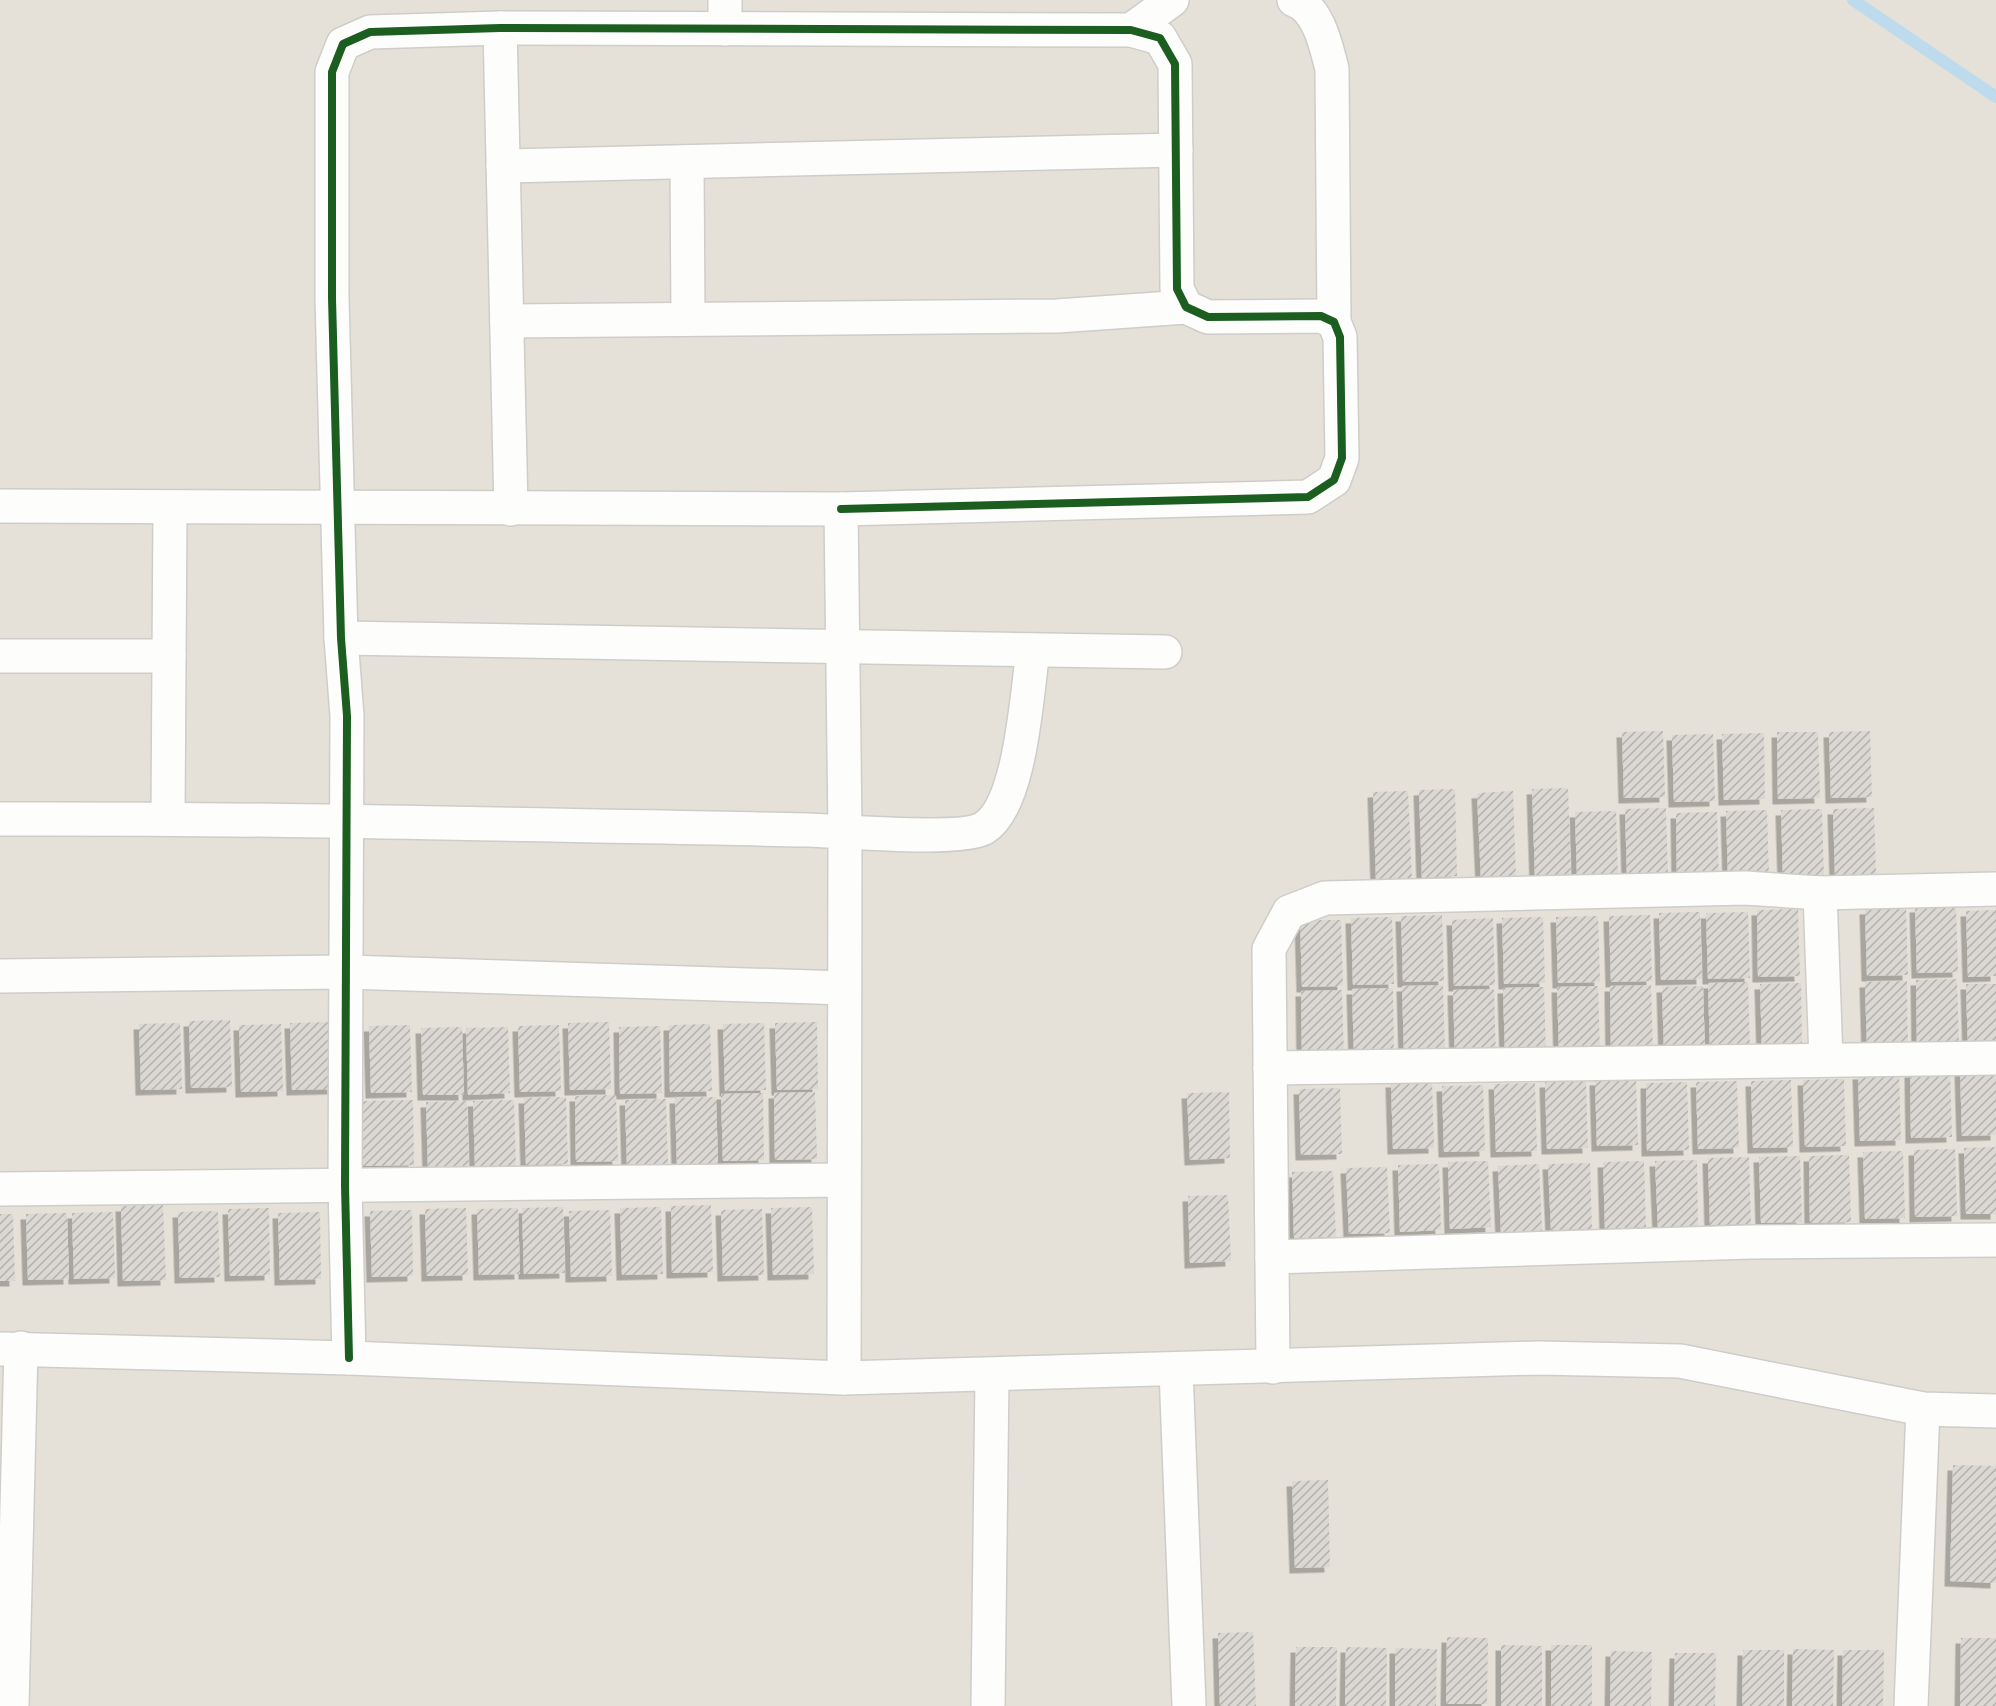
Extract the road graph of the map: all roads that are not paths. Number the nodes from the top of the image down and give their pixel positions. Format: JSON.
{"nodes":[{"id":1,"x":1172,"y":0,"type":"edge"},
{"id":2,"x":1294,"y":0,"type":"edge"},
{"id":3,"x":725,"y":14,"type":"edge"},
{"id":4,"x":500,"y":28,"type":"junction"},
{"id":5,"x":1131,"y":30,"type":"junction"},
{"id":6,"x":1176,"y":150,"type":"junction"},
{"id":7,"x":687,"y":162,"type":"junction"},
{"id":8,"x":503,"y":166,"type":"junction"},
{"id":9,"x":1186,"y":306,"type":"junction"},
{"id":10,"x":688,"y":319,"type":"junction"},
{"id":11,"x":507,"y":321,"type":"junction"},
{"id":12,"x":1334,"y":322,"type":"junction"},
{"id":13,"x":0,"y":506,"type":"edge"},
{"id":14,"x":170,"y":508,"type":"junction"},
{"id":15,"x":511,"y":509,"type":"junction"},
{"id":16,"x":841,"y":509,"type":"junction"},
{"id":17,"x":339,"y":510,"type":"junction"},
{"id":18,"x":341,"y":638,"type":"junction"},
{"id":19,"x":842,"y":648,"type":"junction"},
{"id":20,"x":1033,"y":650,"type":"junction"},
{"id":21,"x":1165,"y":652,"type":"dead end"},
{"id":22,"x":0,"y":656,"type":"edge"},
{"id":23,"x":169,"y":656,"type":"junction"},
{"id":24,"x":168,"y":818,"type":"junction"},
{"id":25,"x":0,"y":819,"type":"edge"},
{"id":26,"x":347,"y":821,"type":"junction"},
{"id":27,"x":845,"y":831,"type":"junction"},
{"id":28,"x":1996,"y":889,"type":"edge"},
{"id":29,"x":1820,"y":893,"type":"junction"},
{"id":30,"x":347,"y":972,"type":"junction"},
{"id":31,"x":0,"y":976,"type":"edge"},
{"id":32,"x":844,"y":988,"type":"junction"},
{"id":33,"x":1996,"y":1058,"type":"edge"},
{"id":34,"x":1826,"y":1060,"type":"junction"},
{"id":35,"x":1270,"y":1068,"type":"junction"},
{"id":36,"x":844,"y":1180,"type":"junction"},
{"id":37,"x":345,"y":1185,"type":"junction"},
{"id":38,"x":0,"y":1189,"type":"edge"},
{"id":39,"x":1996,"y":1240,"type":"edge"},
{"id":40,"x":1272,"y":1257,"type":"junction"},
{"id":41,"x":10,"y":1348,"type":"edge"},
{"id":42,"x":349,"y":1358,"type":"junction"},
{"id":43,"x":1273,"y":1366,"type":"junction"},
{"id":44,"x":1176,"y":1370,"type":"junction"},
{"id":45,"x":992,"y":1375,"type":"junction"},
{"id":46,"x":844,"y":1378,"type":"junction"},
{"id":47,"x":1923,"y":1409,"type":"junction"},
{"id":48,"x":1996,"y":1411,"type":"edge"},
{"id":49,"x":8,"y":1521,"type":"edge"},
{"id":50,"x":12,"y":1706,"type":"edge"},
{"id":51,"x":988,"y":1706,"type":"edge"},
{"id":52,"x":1189,"y":1706,"type":"edge"},
{"id":53,"x":1911,"y":1706,"type":"edge"}],
"edges":[{"from":1,"to":5,"type":"street"},
{"from":2,"to":12,"type":"street"},
{"from":3,"to":4,"type":"street"},
{"from":3,"to":5,"type":"street"},
{"from":4,"to":8,"type":"street"},
{"from":4,"to":17,"type":"street"},
{"from":5,"to":6,"type":"street"},
{"from":6,"to":7,"type":"street"},
{"from":6,"to":9,"type":"street"},
{"from":7,"to":8,"type":"street"},
{"from":7,"to":10,"type":"street"},
{"from":8,"to":11,"type":"street"},
{"from":9,"to":10,"type":"street"},
{"from":9,"to":12,"type":"street"},
{"from":10,"to":11,"type":"street"},
{"from":11,"to":15,"type":"street"},
{"from":12,"to":16,"type":"street"},
{"from":13,"to":14,"type":"street"},
{"from":14,"to":17,"type":"street"},
{"from":14,"to":23,"type":"street"},
{"from":15,"to":16,"type":"street"},
{"from":15,"to":17,"type":"street"},
{"from":16,"to":19,"type":"street"},
{"from":17,"to":18,"type":"street"},
{"from":18,"to":19,"type":"street"},
{"from":18,"to":26,"type":"street"},
{"from":19,"to":20,"type":"street"},
{"from":19,"to":27,"type":"street"},
{"from":20,"to":21,"type":"street"},
{"from":20,"to":27,"type":"street"},
{"from":22,"to":23,"type":"street"},
{"from":23,"to":24,"type":"street"},
{"from":24,"to":25,"type":"street"},
{"from":24,"to":26,"type":"street"},
{"from":26,"to":27,"type":"street"},
{"from":26,"to":30,"type":"street"},
{"from":27,"to":32,"type":"street"},
{"from":28,"to":29,"type":"street"},
{"from":29,"to":34,"type":"street"},
{"from":29,"to":35,"type":"street"},
{"from":30,"to":31,"type":"street"},
{"from":30,"to":32,"type":"street"},
{"from":30,"to":37,"type":"street"},
{"from":32,"to":36,"type":"street"},
{"from":33,"to":34,"type":"street"},
{"from":34,"to":35,"type":"street"},
{"from":35,"to":40,"type":"street"},
{"from":36,"to":37,"type":"street"},
{"from":36,"to":46,"type":"street"},
{"from":37,"to":38,"type":"street"},
{"from":37,"to":42,"type":"street"},
{"from":39,"to":40,"type":"street"},
{"from":40,"to":43,"type":"street"},
{"from":41,"to":42,"type":"street"},
{"from":41,"to":49,"type":"street"},
{"from":42,"to":46,"type":"street"},
{"from":43,"to":44,"type":"street"},
{"from":43,"to":47,"type":"street"},
{"from":44,"to":45,"type":"street"},
{"from":44,"to":52,"type":"street"},
{"from":45,"to":46,"type":"street"},
{"from":45,"to":51,"type":"street"},
{"from":47,"to":48,"type":"street"},
{"from":47,"to":53,"type":"street"},
{"from":49,"to":50,"type":"street"}]}
